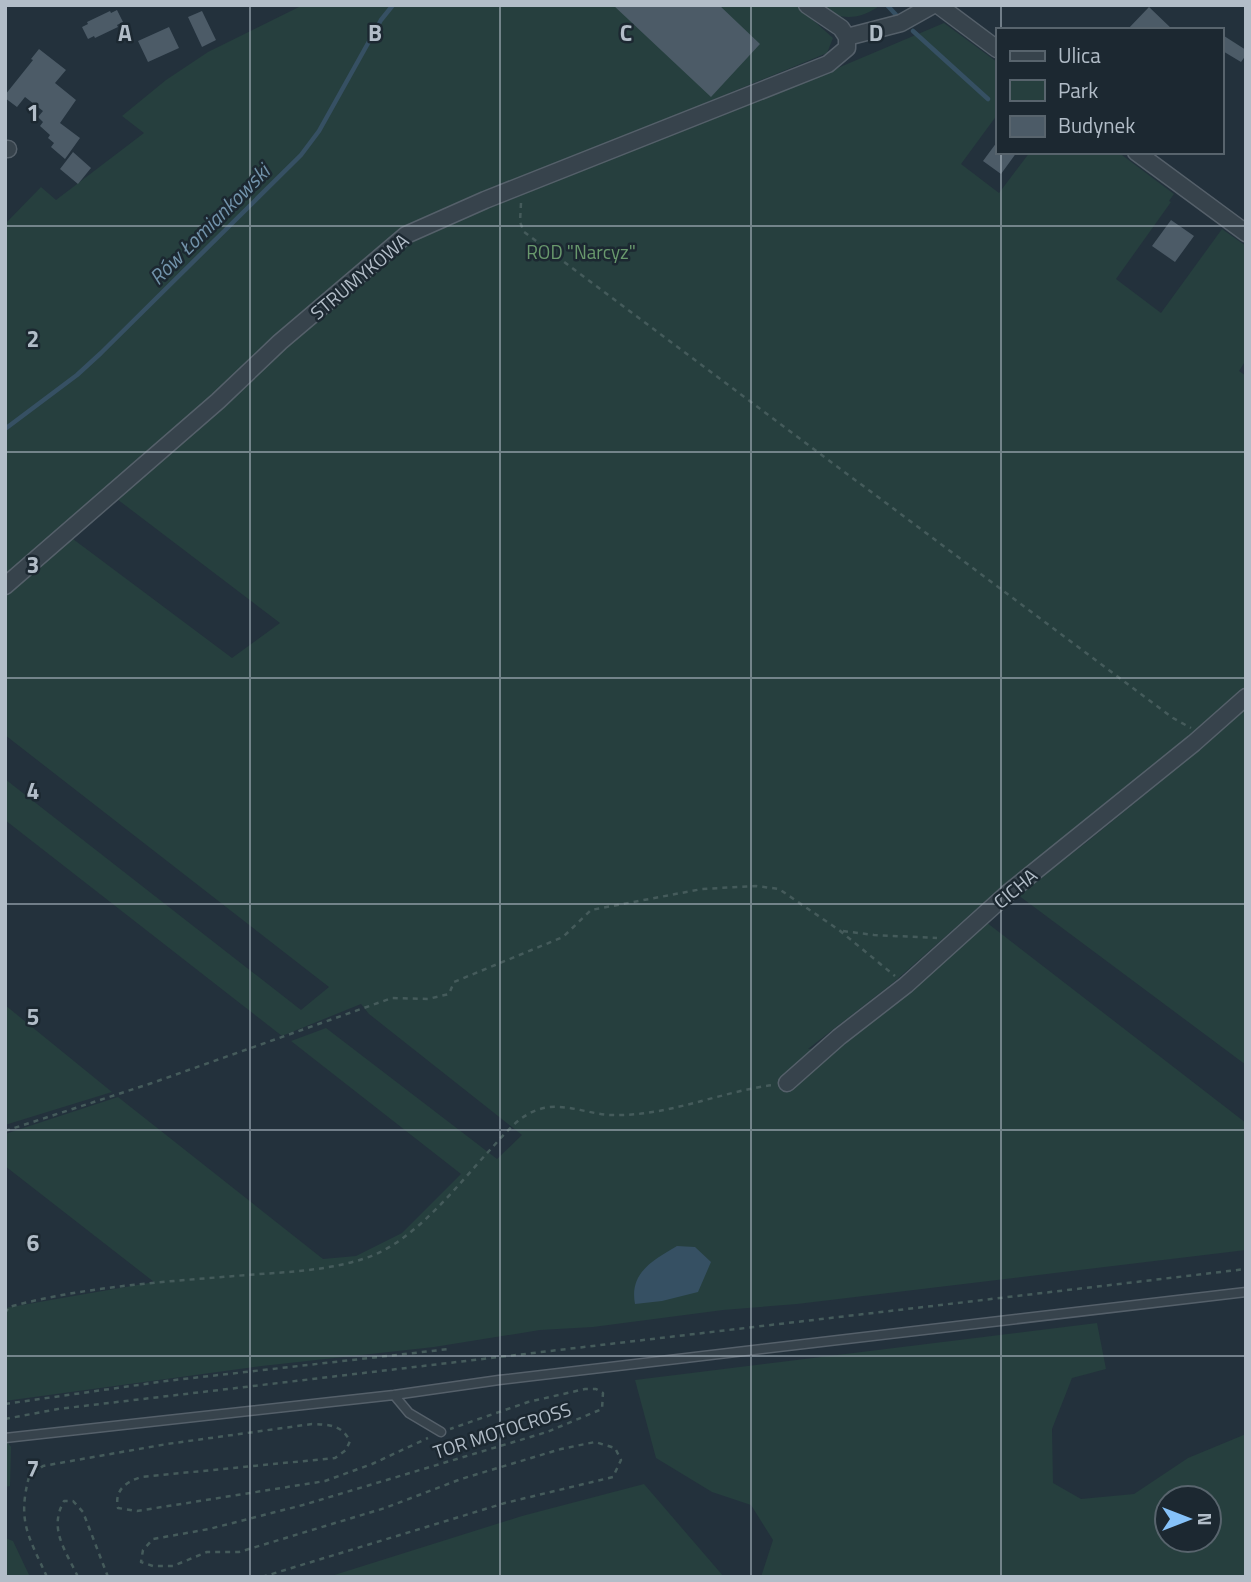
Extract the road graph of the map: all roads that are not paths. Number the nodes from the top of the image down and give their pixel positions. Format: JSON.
{"nodes":[{"id":1,"x":807,"y":5,"type":"edge"},
{"id":2,"x":936,"y":5,"type":"edge"},
{"id":3,"x":847,"y":37,"type":"junction"},
{"id":4,"x":996,"y":48,"type":"edge"},
{"id":5,"x":1139,"y":154,"type":"edge"},
{"id":6,"x":1246,"y":233,"type":"edge"},
{"id":7,"x":5,"y":586,"type":"edge"},
{"id":8,"x":1246,"y":697,"type":"edge"},
{"id":9,"x":788,"y":1083,"type":"road end"},
{"id":10,"x":1246,"y":1292,"type":"edge"},
{"id":11,"x":394,"y":1395,"type":"junction"},
{"id":12,"x":441,"y":1432,"type":"road end"},
{"id":13,"x":5,"y":1438,"type":"edge"}],
"edges":[{"from":1,"to":3,"type":"street"},
{"from":2,"to":3,"type":"street"},
{"from":2,"to":4,"type":"street"},
{"from":3,"to":7,"type":"street","name":"STRUMYKOWA"},
{"from":5,"to":6,"type":"street"},
{"from":8,"to":9,"type":"street","name":"CICHA"},
{"from":10,"to":11,"type":"lane"},
{"from":11,"to":12,"type":"lane"},
{"from":11,"to":13,"type":"lane"}]}
